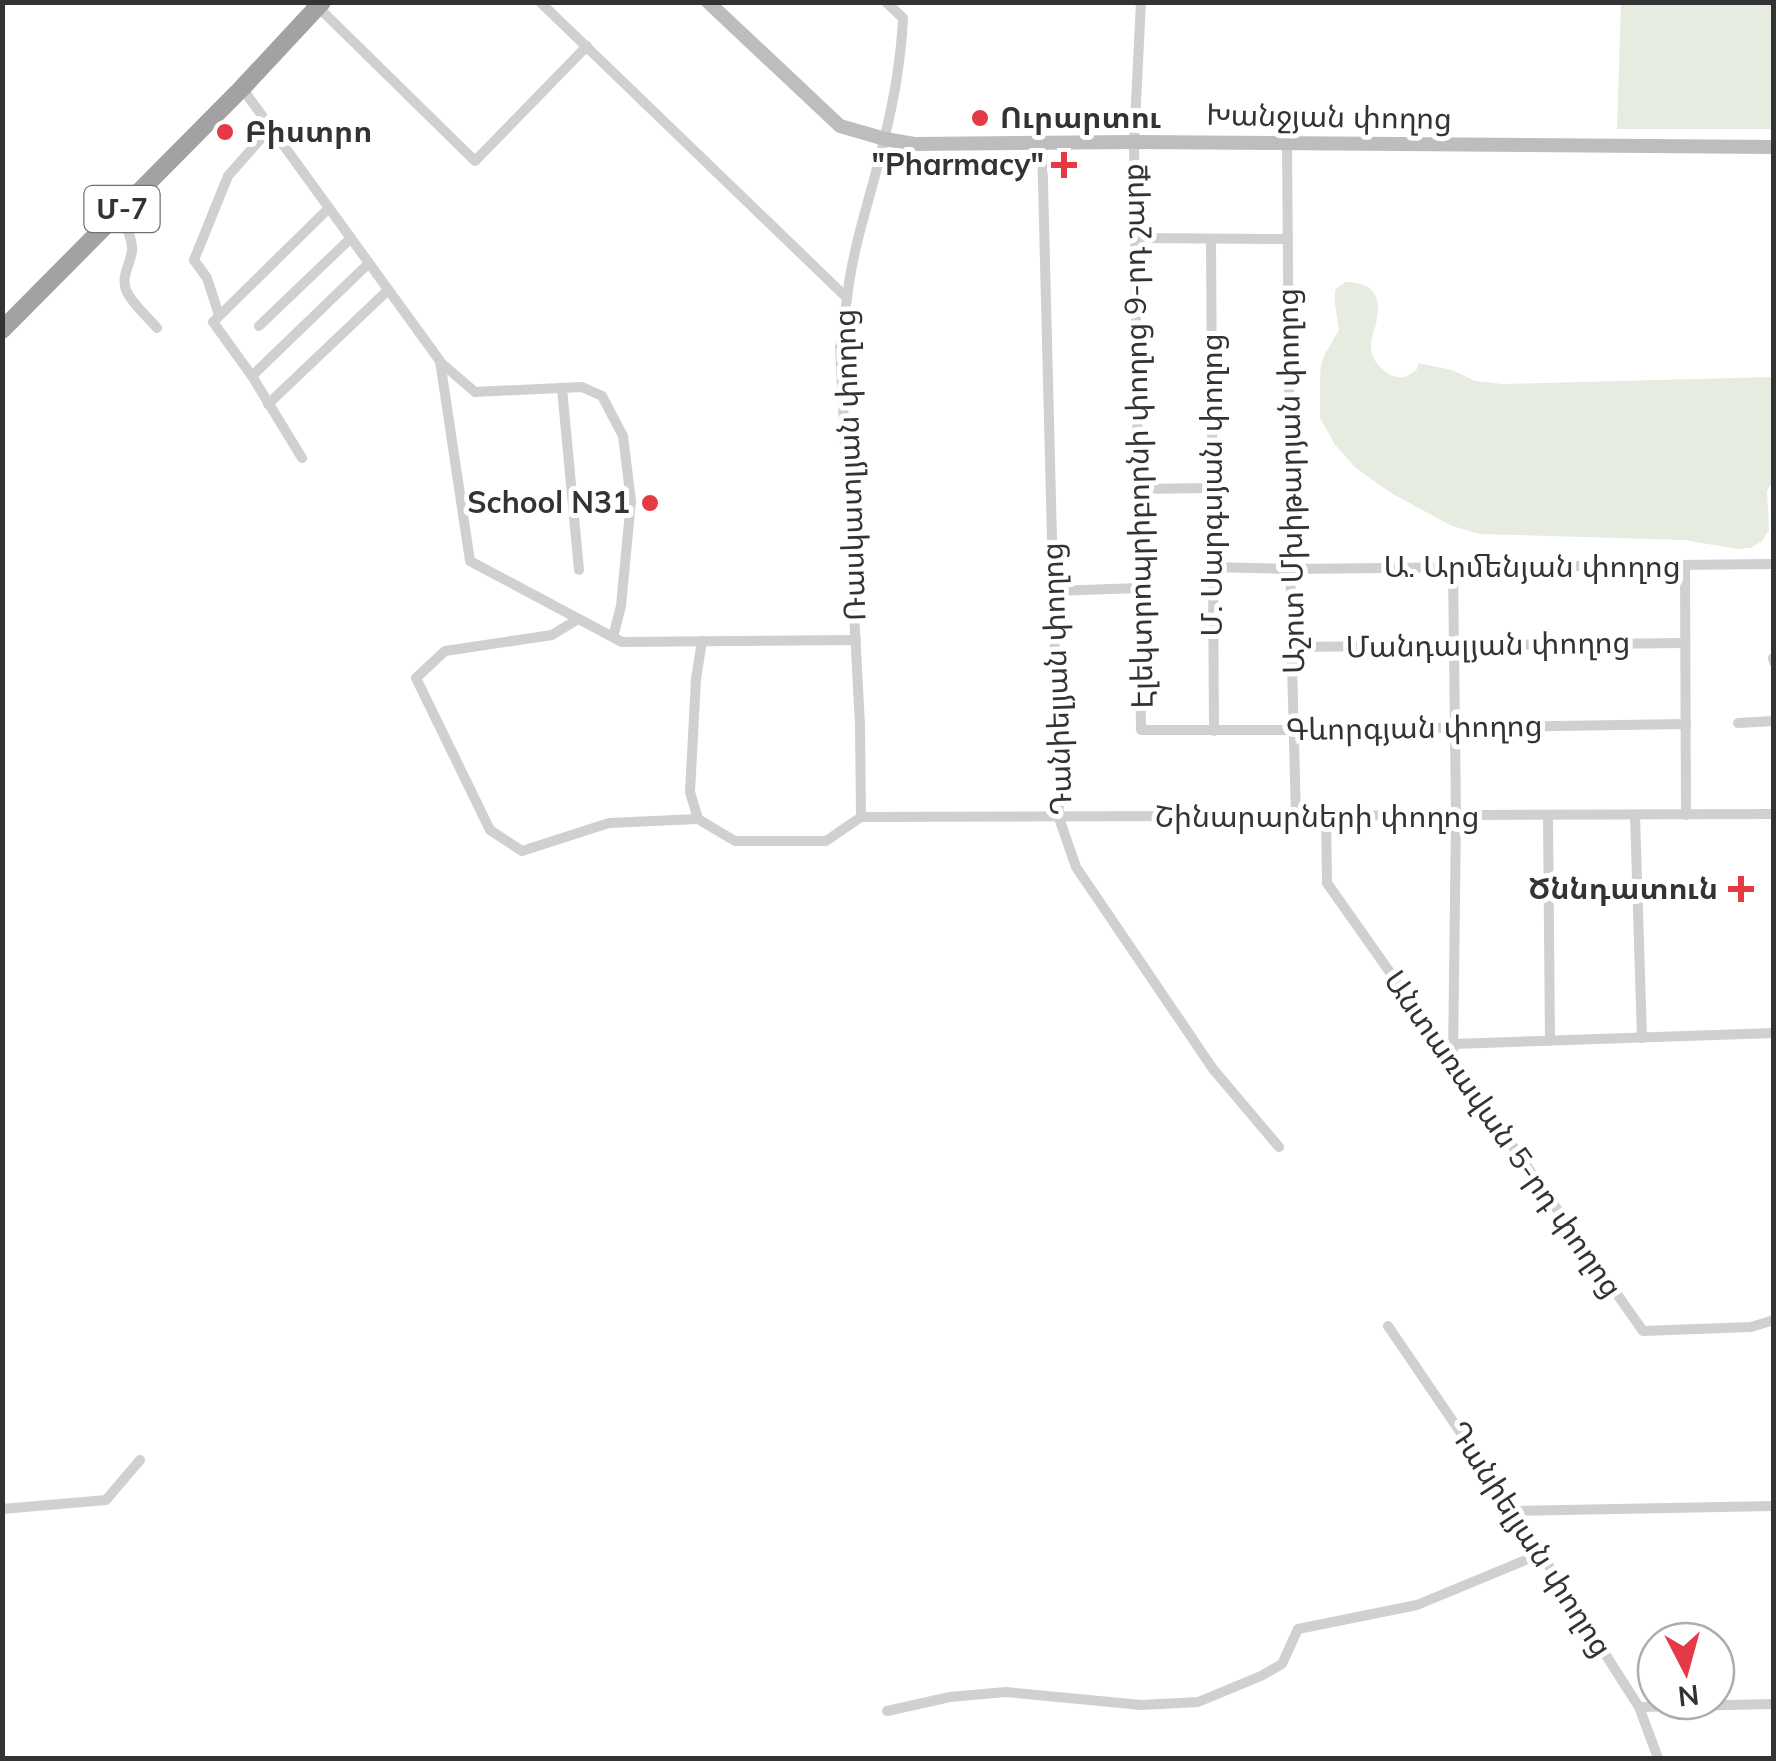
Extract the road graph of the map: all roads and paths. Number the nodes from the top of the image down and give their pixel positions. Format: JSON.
{"nodes":[{"id":1,"x":540,"y":2,"type":"edge"},
{"id":2,"x":708,"y":2,"type":"edge"},
{"id":3,"x":886,"y":2,"type":"edge"},
{"id":4,"x":1141,"y":2,"type":"edge"},
{"id":5,"x":320,"y":5,"type":"edge"},
{"id":6,"x":587,"y":46,"type":"junction"},
{"id":7,"x":242,"y":88,"type":"junction"},
{"id":8,"x":271,"y":127,"type":"junction"},
{"id":9,"x":885,"y":139,"type":"junction"},
{"id":10,"x":1134,"y":142,"type":"junction"},
{"id":11,"x":1042,"y":143,"type":"junction"},
{"id":12,"x":1287,"y":144,"type":"junction"},
{"id":13,"x":1774,"y":147,"type":"edge"},
{"id":14,"x":330,"y":208,"type":"junction"},
{"id":15,"x":119,"y":212,"type":"junction"},
{"id":16,"x":351,"y":238,"type":"junction"},
{"id":17,"x":1135,"y":238,"type":"junction"},
{"id":18,"x":1211,"y":239,"type":"junction"},
{"id":19,"x":1288,"y":240,"type":"junction"},
{"id":20,"x":369,"y":263,"type":"junction"},
{"id":21,"x":388,"y":290,"type":"junction"},
{"id":22,"x":847,"y":298,"type":"junction"},
{"id":23,"x":218,"y":315,"type":"junction"},
{"id":24,"x":259,"y":326,"type":"dead end"},
{"id":25,"x":157,"y":328,"type":"dead end"},
{"id":26,"x":2,"y":330,"type":"edge"},
{"id":27,"x":440,"y":361,"type":"junction"},
{"id":28,"x":252,"y":376,"type":"junction"},
{"id":29,"x":562,"y":388,"type":"junction"},
{"id":30,"x":268,"y":404,"type":"junction"},
{"id":31,"x":302,"y":458,"type":"dead end"},
{"id":32,"x":1212,"y":488,"type":"junction"},
{"id":33,"x":1138,"y":489,"type":"junction"},
{"id":34,"x":1774,"y":564,"type":"edge"},
{"id":35,"x":1453,"y":566,"type":"junction"},
{"id":36,"x":1684,"y":566,"type":"junction"},
{"id":37,"x":1213,"y":567,"type":"junction"},
{"id":38,"x":1291,"y":569,"type":"junction"},
{"id":39,"x":578,"y":570,"type":"dead end"},
{"id":40,"x":1140,"y":588,"type":"junction"},
{"id":41,"x":1053,"y":591,"type":"junction"},
{"id":42,"x":578,"y":619,"type":"junction"},
{"id":43,"x":613,"y":637,"type":"junction"},
{"id":44,"x":856,"y":640,"type":"junction"},
{"id":45,"x":702,"y":641,"type":"junction"},
{"id":46,"x":1685,"y":643,"type":"junction"},
{"id":47,"x":1453,"y":645,"type":"junction"},
{"id":48,"x":1292,"y":646,"type":"junction"},
{"id":49,"x":1774,"y":721,"type":"edge"},
{"id":50,"x":1738,"y":723,"type":"dead end"},
{"id":51,"x":1686,"y":724,"type":"junction"},
{"id":52,"x":1453,"y":728,"type":"junction"},
{"id":53,"x":1142,"y":730,"type":"joint"},
{"id":54,"x":1294,"y":730,"type":"junction"},
{"id":55,"x":1214,"y":731,"type":"junction"},
{"id":56,"x":1774,"y":814,"type":"edge"},
{"id":57,"x":1635,"y":815,"type":"junction"},
{"id":58,"x":1686,"y":815,"type":"junction"},
{"id":59,"x":1456,"y":816,"type":"junction"},
{"id":60,"x":1548,"y":816,"type":"junction"},
{"id":61,"x":861,"y":817,"type":"junction"},
{"id":62,"x":1296,"y":817,"type":"junction"},
{"id":63,"x":1326,"y":817,"type":"junction"},
{"id":64,"x":1059,"y":818,"type":"junction"},
{"id":65,"x":698,"y":819,"type":"junction"},
{"id":66,"x":1774,"y":1032,"type":"edge"},
{"id":67,"x":1642,"y":1038,"type":"junction"},
{"id":68,"x":1550,"y":1041,"type":"junction"},
{"id":69,"x":1453,"y":1044,"type":"junction"},
{"id":70,"x":1453,"y":1062,"type":"junction"},
{"id":71,"x":1279,"y":1146,"type":"dead end"},
{"id":72,"x":1774,"y":1320,"type":"edge"},
{"id":73,"x":1388,"y":1326,"type":"dead end"},
{"id":74,"x":140,"y":1460,"type":"dead end"},
{"id":75,"x":1774,"y":1506,"type":"edge"},
{"id":76,"x":2,"y":1508,"type":"edge"},
{"id":77,"x":1514,"y":1511,"type":"junction"},
{"id":78,"x":1540,"y":1554,"type":"junction"},
{"id":79,"x":1636,"y":1702,"type":"edge"},
{"id":80,"x":1774,"y":1704,"type":"edge"},
{"id":81,"x":1736,"y":1705,"type":"edge"},
{"id":82,"x":886,"y":1711,"type":"dead end"},
{"id":83,"x":1644,"y":1721,"type":"edge"},
{"id":84,"x":1658,"y":1758,"type":"edge"}],
"edges":[{"from":1,"to":6,"type":"street","name":"Ռասկատլյան փողոց"},
{"from":2,"to":9,"type":"main road","name":"Խանջյան փողոց"},
{"from":3,"to":9,"type":"street"},
{"from":4,"to":10,"type":"street","name":"Էլեկտրոպրիբորնի փողոց 9-րդ շարք"},
{"from":5,"to":6,"type":"street"},
{"from":5,"to":7,"type":"highway","number":"Մ-7"},
{"from":6,"to":22,"type":"street","name":"Ռասկատլյան փողոց"},
{"from":7,"to":8,"type":"street"},
{"from":7,"to":15,"type":"highway","number":"Մ-7"},
{"from":8,"to":14,"type":"street"},
{"from":8,"to":23,"type":"street"},
{"from":9,"to":11,"type":"main road","name":"Խանջյան փողոց"},
{"from":9,"to":22,"type":"street"},
{"from":10,"to":11,"type":"main road","name":"Խանջյան փողոց"},
{"from":10,"to":12,"type":"main road","name":"Խանջյան փողոց"},
{"from":10,"to":17,"type":"street","name":"Էլեկտրոպրիբորնի փողոց 9-րդ շարք"},
{"from":11,"to":41,"type":"street","name":"Դանիելյան փողոց"},
{"from":12,"to":13,"type":"main road","name":"Խանջյան փողոց"},
{"from":12,"to":19,"type":"street","name":"Աշոտ Մխիթարյան փողոց"},
{"from":14,"to":16,"type":"street"},
{"from":14,"to":23,"type":"street"},
{"from":15,"to":25,"type":"street"},
{"from":15,"to":26,"type":"highway","number":"Մ-7"},
{"from":16,"to":20,"type":"street"},
{"from":16,"to":24,"type":"street"},
{"from":17,"to":18,"type":"street"},
{"from":17,"to":33,"type":"street","name":"Էլեկտրոպրիբորնի փողոց 9-րդ շարք"},
{"from":18,"to":19,"type":"street"},
{"from":18,"to":32,"type":"street","name":"Մ. Սարգսյան փողոց"},
{"from":19,"to":38,"type":"street","name":"Աշոտ Մխիթարյան փողոց"},
{"from":20,"to":21,"type":"street"},
{"from":20,"to":28,"type":"street"},
{"from":21,"to":27,"type":"street"},
{"from":21,"to":30,"type":"street"},
{"from":22,"to":44,"type":"street","name":"Ռասկատլյան փողոց"},
{"from":23,"to":28,"type":"street"},
{"from":27,"to":29,"type":"street"},
{"from":27,"to":42,"type":"street"},
{"from":28,"to":30,"type":"street"},
{"from":29,"to":39,"type":"street"},
{"from":29,"to":43,"type":"street"},
{"from":30,"to":31,"type":"street"},
{"from":32,"to":33,"type":"street"},
{"from":32,"to":37,"type":"street","name":"Մ. Սարգսյան փողոց"},
{"from":33,"to":40,"type":"street","name":"Էլեկտրոպրիբորնի փողոց 9-րդ շարք"},
{"from":34,"to":36,"type":"street","name":"Ա. Արմենյան փողոց"},
{"from":35,"to":36,"type":"street","name":"Ա. Արմենյան փողոց"},
{"from":35,"to":38,"type":"street","name":"Ա. Արմենյան փողոց"},
{"from":35,"to":47,"type":"street"},
{"from":36,"to":46,"type":"street"},
{"from":37,"to":38,"type":"street","name":"Ա. Արմենյան փողոց"},
{"from":37,"to":55,"type":"street","name":"Մ. Սարգսյան փողոց"},
{"from":38,"to":48,"type":"street","name":"Աշոտ Մխիթարյան փողոց"},
{"from":40,"to":41,"type":"street"},
{"from":40,"to":53,"type":"street","name":"Էլեկտրոպրիբորնի փողոց 9-րդ շարք"},
{"from":41,"to":64,"type":"street","name":"Դանիելյան փողոց"},
{"from":42,"to":43,"type":"street"},
{"from":42,"to":65,"type":"street"},
{"from":43,"to":45,"type":"street"},
{"from":44,"to":45,"type":"street"},
{"from":44,"to":61,"type":"street","name":"Ռասկատլյան փողոց"},
{"from":45,"to":65,"type":"street"},
{"from":46,"to":47,"type":"street","name":"Մանդալյան փողոց"},
{"from":46,"to":51,"type":"street"},
{"from":47,"to":48,"type":"street","name":"Մանդալյան փողոց"},
{"from":47,"to":52,"type":"street"},
{"from":48,"to":54,"type":"street","name":"Աշոտ Մխիթարյան փողոց"},
{"from":49,"to":50,"type":"street"},
{"from":51,"to":52,"type":"street","name":"Գևորգյան փողոց"},
{"from":51,"to":58,"type":"street"},
{"from":52,"to":54,"type":"street","name":"Գևորգյան փողոց"},
{"from":52,"to":59,"type":"street"},
{"from":53,"to":55,"type":"street","name":"Գևորգյան փողոց"},
{"from":54,"to":55,"type":"street","name":"Գևորգյան փողոց"},
{"from":54,"to":62,"type":"street","name":"Աշոտ Մխիթարյան փողոց"},
{"from":56,"to":58,"type":"street","name":"Շինարարների փողոց"},
{"from":57,"to":58,"type":"street","name":"Շինարարների փողոց"},
{"from":57,"to":60,"type":"street","name":"Շինարարների փողոց"},
{"from":57,"to":67,"type":"street"},
{"from":59,"to":60,"type":"street","name":"Շինարարների փողոց"},
{"from":59,"to":63,"type":"street","name":"Շինարարների փողոց"},
{"from":59,"to":69,"type":"street"},
{"from":60,"to":68,"type":"street"},
{"from":61,"to":64,"type":"street","name":"Շինարարների փողոց"},
{"from":61,"to":65,"type":"street"},
{"from":62,"to":63,"type":"street","name":"Շինարարների փողոց"},
{"from":62,"to":64,"type":"street","name":"Շինարարների փողոց"},
{"from":63,"to":70,"type":"street","name":"Անտառավան 5-րդ փողոց"},
{"from":64,"to":71,"type":"street","name":"Դանիելյան փողոց"},
{"from":66,"to":67,"type":"street"},
{"from":67,"to":68,"type":"street"},
{"from":68,"to":69,"type":"street"},
{"from":69,"to":70,"type":"street"},
{"from":70,"to":72,"type":"street","name":"Անտառավան 5-րդ փողոց"},
{"from":73,"to":77,"type":"street","name":"Դանիելյան փողոց"},
{"from":74,"to":76,"type":"street"},
{"from":75,"to":77,"type":"street"},
{"from":77,"to":78,"type":"street","name":"Դանիելյան փողոց"},
{"from":78,"to":79,"type":"street","name":"Դանիելյան փողոց"},
{"from":78,"to":82,"type":"street"},
{"from":80,"to":81,"type":"street"},
{"from":83,"to":84,"type":"street","name":"Դանիելյան փողոց"}]}
